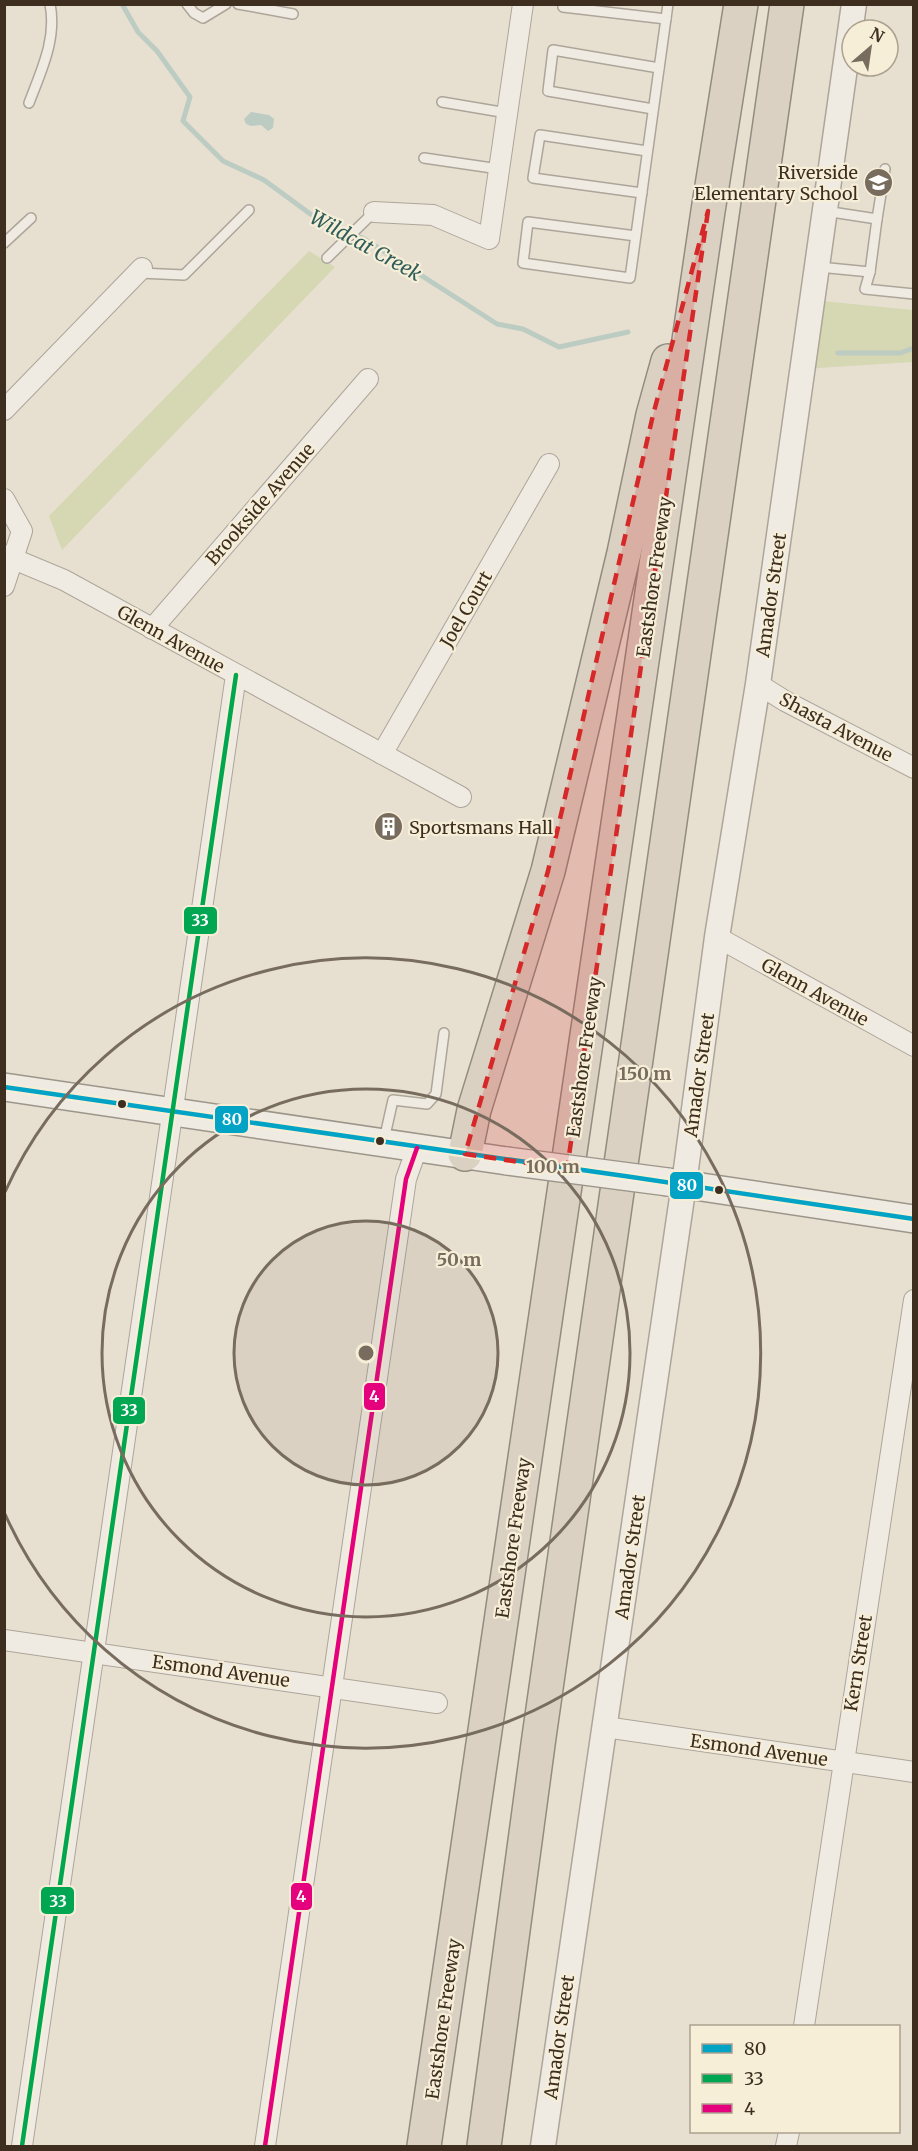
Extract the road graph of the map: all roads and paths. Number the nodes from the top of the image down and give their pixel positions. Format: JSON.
{"nodes":[{"id":1,"x":50,"y":4,"type":"edge"},
{"id":2,"x":187,"y":4,"type":"edge"},
{"id":3,"x":226,"y":4,"type":"edge"},
{"id":4,"x":238,"y":4,"type":"edge"},
{"id":5,"x":523,"y":4,"type":"edge"},
{"id":6,"x":564,"y":4,"type":"edge"},
{"id":7,"x":668,"y":4,"type":"edge"},
{"id":8,"x":741,"y":4,"type":"edge"},
{"id":9,"x":787,"y":4,"type":"edge"},
{"id":10,"x":854,"y":4,"type":"edge"},
{"id":11,"x":292,"y":14,"type":"dead end"},
{"id":12,"x":666,"y":19,"type":"junction"},
{"id":13,"x":659,"y":68,"type":"junction"},
{"id":14,"x":442,"y":102,"type":"dead end"},
{"id":15,"x":29,"y":103,"type":"dead end"},
{"id":16,"x":653,"y":109,"type":"junction"},
{"id":17,"x":507,"y":113,"type":"junction"},
{"id":18,"x":647,"y":151,"type":"junction"},
{"id":19,"x":424,"y":158,"type":"dead end"},
{"id":20,"x":885,"y":168,"type":"dead end"},
{"id":21,"x":499,"y":170,"type":"junction"},
{"id":22,"x":642,"y":193,"type":"junction"},
{"id":23,"x":249,"y":210,"type":"dead end"},
{"id":24,"x":708,"y":211,"type":"junction"},
{"id":25,"x":825,"y":211,"type":"junction"},
{"id":26,"x":374,"y":212,"type":"joint"},
{"id":27,"x":31,"y":218,"type":"dead end"},
{"id":28,"x":877,"y":219,"type":"junction"},
{"id":29,"x":636,"y":236,"type":"junction"},
{"id":30,"x":4,"y":243,"type":"edge"},
{"id":31,"x":327,"y":258,"type":"dead end"},
{"id":32,"x":817,"y":267,"type":"junction"},
{"id":33,"x":140,"y":271,"type":"joint"},
{"id":34,"x":870,"y":272,"type":"junction"},
{"id":35,"x":914,"y":294,"type":"edge"},
{"id":36,"x":368,"y":379,"type":"dead end"},
{"id":37,"x":4,"y":410,"type":"edge"},
{"id":38,"x":549,"y":464,"type":"dead end"},
{"id":39,"x":4,"y":499,"type":"edge"},
{"id":40,"x":9,"y":556,"type":"edge"},
{"id":41,"x":4,"y":586,"type":"edge"},
{"id":42,"x":152,"y":629,"type":"junction"},
{"id":43,"x":236,"y":675,"type":"junction"},
{"id":44,"x":758,"y":684,"type":"junction"},
{"id":45,"x":382,"y":754,"type":"junction"},
{"id":46,"x":914,"y":768,"type":"edge"},
{"id":47,"x":461,"y":797,"type":"dead end"},
{"id":48,"x":717,"y":937,"type":"junction"},
{"id":49,"x":444,"y":1033,"type":"dead end"},
{"id":50,"x":914,"y":1046,"type":"edge"},
{"id":51,"x":4,"y":1087,"type":"edge"},
{"id":52,"x":173,"y":1112,"type":"junction"},
{"id":53,"x":384,"y":1143,"type":"junction"},
{"id":54,"x":417,"y":1148,"type":"junction"},
{"id":55,"x":465,"y":1154,"type":"junction"},
{"id":56,"x":676,"y":1183,"type":"junction"},
{"id":57,"x":914,"y":1219,"type":"edge"},
{"id":58,"x":914,"y":1300,"type":"edge"},
{"id":59,"x":4,"y":1640,"type":"edge"},
{"id":60,"x":94,"y":1653,"type":"junction"},
{"id":61,"x":331,"y":1687,"type":"junction"},
{"id":62,"x":437,"y":1703,"type":"dead end"},
{"id":63,"x":605,"y":1727,"type":"junction"},
{"id":64,"x":843,"y":1762,"type":"junction"},
{"id":65,"x":914,"y":1772,"type":"edge"},
{"id":66,"x":804,"y":2025,"type":"edge"},
{"id":67,"x":22,"y":2146,"type":"edge"},
{"id":68,"x":265,"y":2146,"type":"edge"},
{"id":69,"x":424,"y":2146,"type":"edge"},
{"id":70,"x":484,"y":2146,"type":"edge"},
{"id":71,"x":543,"y":2146,"type":"edge"}],
"edges":[{"from":1,"to":15,"type":"lane"},
{"from":2,"to":3,"type":"lane"},
{"from":4,"to":11,"type":"lane"},
{"from":5,"to":17,"type":"street"},
{"from":6,"to":12,"type":"lane"},
{"from":7,"to":12,"type":"lane"},
{"from":8,"to":24,"type":"highway","name":"Eastshore Freeway"},
{"from":9,"to":70,"type":"highway"},
{"from":10,"to":25,"type":"street","name":"Amador Street"},
{"from":12,"to":13,"type":"lane"},
{"from":13,"to":16,"type":"lane"},
{"from":13,"to":16,"type":"lane"},
{"from":14,"to":17,"type":"lane"},
{"from":16,"to":18,"type":"lane"},
{"from":17,"to":21,"type":"street"},
{"from":18,"to":22,"type":"lane"},
{"from":18,"to":22,"type":"lane"},
{"from":19,"to":21,"type":"lane"},
{"from":20,"to":28,"type":"lane"},
{"from":21,"to":26,"type":"street"},
{"from":22,"to":29,"type":"lane"},
{"from":23,"to":33,"type":"lane"},
{"from":24,"to":55,"type":"highway"},
{"from":24,"to":69,"type":"highway","name":"Eastshore Freeway"},
{"from":25,"to":28,"type":"lane"},
{"from":25,"to":32,"type":"street","name":"Amador Street"},
{"from":26,"to":31,"type":"lane"},
{"from":27,"to":30,"type":"lane"},
{"from":28,"to":34,"type":"lane"},
{"from":29,"to":29,"type":"lane"},
{"from":32,"to":34,"type":"lane"},
{"from":32,"to":44,"type":"street","name":"Amador Street"},
{"from":33,"to":37,"type":"street"},
{"from":34,"to":35,"type":"lane"},
{"from":36,"to":42,"type":"street","name":"Brookside Avenue"},
{"from":38,"to":45,"type":"street","name":"Joel Court"},
{"from":39,"to":40,"type":"street"},
{"from":40,"to":41,"type":"street"},
{"from":40,"to":42,"type":"street","name":"Glenn Avenue"},
{"from":42,"to":43,"type":"street","name":"Glenn Avenue"},
{"from":43,"to":45,"type":"street","name":"Glenn Avenue"},
{"from":43,"to":52,"type":"street"},
{"from":44,"to":46,"type":"street","name":"Shasta Avenue"},
{"from":44,"to":48,"type":"street","name":"Amador Street"},
{"from":45,"to":47,"type":"street","name":"Glenn Avenue"},
{"from":48,"to":50,"type":"street","name":"Glenn Avenue"},
{"from":48,"to":56,"type":"street","name":"Amador Street"},
{"from":49,"to":53,"type":"lane"},
{"from":51,"to":52,"type":"main road"},
{"from":52,"to":53,"type":"main road"},
{"from":52,"to":60,"type":"street"},
{"from":53,"to":54,"type":"main road"},
{"from":54,"to":55,"type":"main road"},
{"from":54,"to":61,"type":"street"},
{"from":55,"to":56,"type":"main road","bridge":true},
{"from":56,"to":57,"type":"main road"},
{"from":56,"to":63,"type":"street","name":"Amador Street"},
{"from":58,"to":64,"type":"street","name":"Kern Street"},
{"from":59,"to":60,"type":"street","name":"Esmond Avenue"},
{"from":60,"to":61,"type":"street","name":"Esmond Avenue"},
{"from":60,"to":67,"type":"street"},
{"from":61,"to":62,"type":"street","name":"Esmond Avenue"},
{"from":61,"to":68,"type":"street"},
{"from":63,"to":64,"type":"street","name":"Esmond Avenue"},
{"from":63,"to":71,"type":"street","name":"Amador Street"},
{"from":64,"to":65,"type":"street","name":"Esmond Avenue"},
{"from":64,"to":66,"type":"street","name":"Kern Street"}]}
